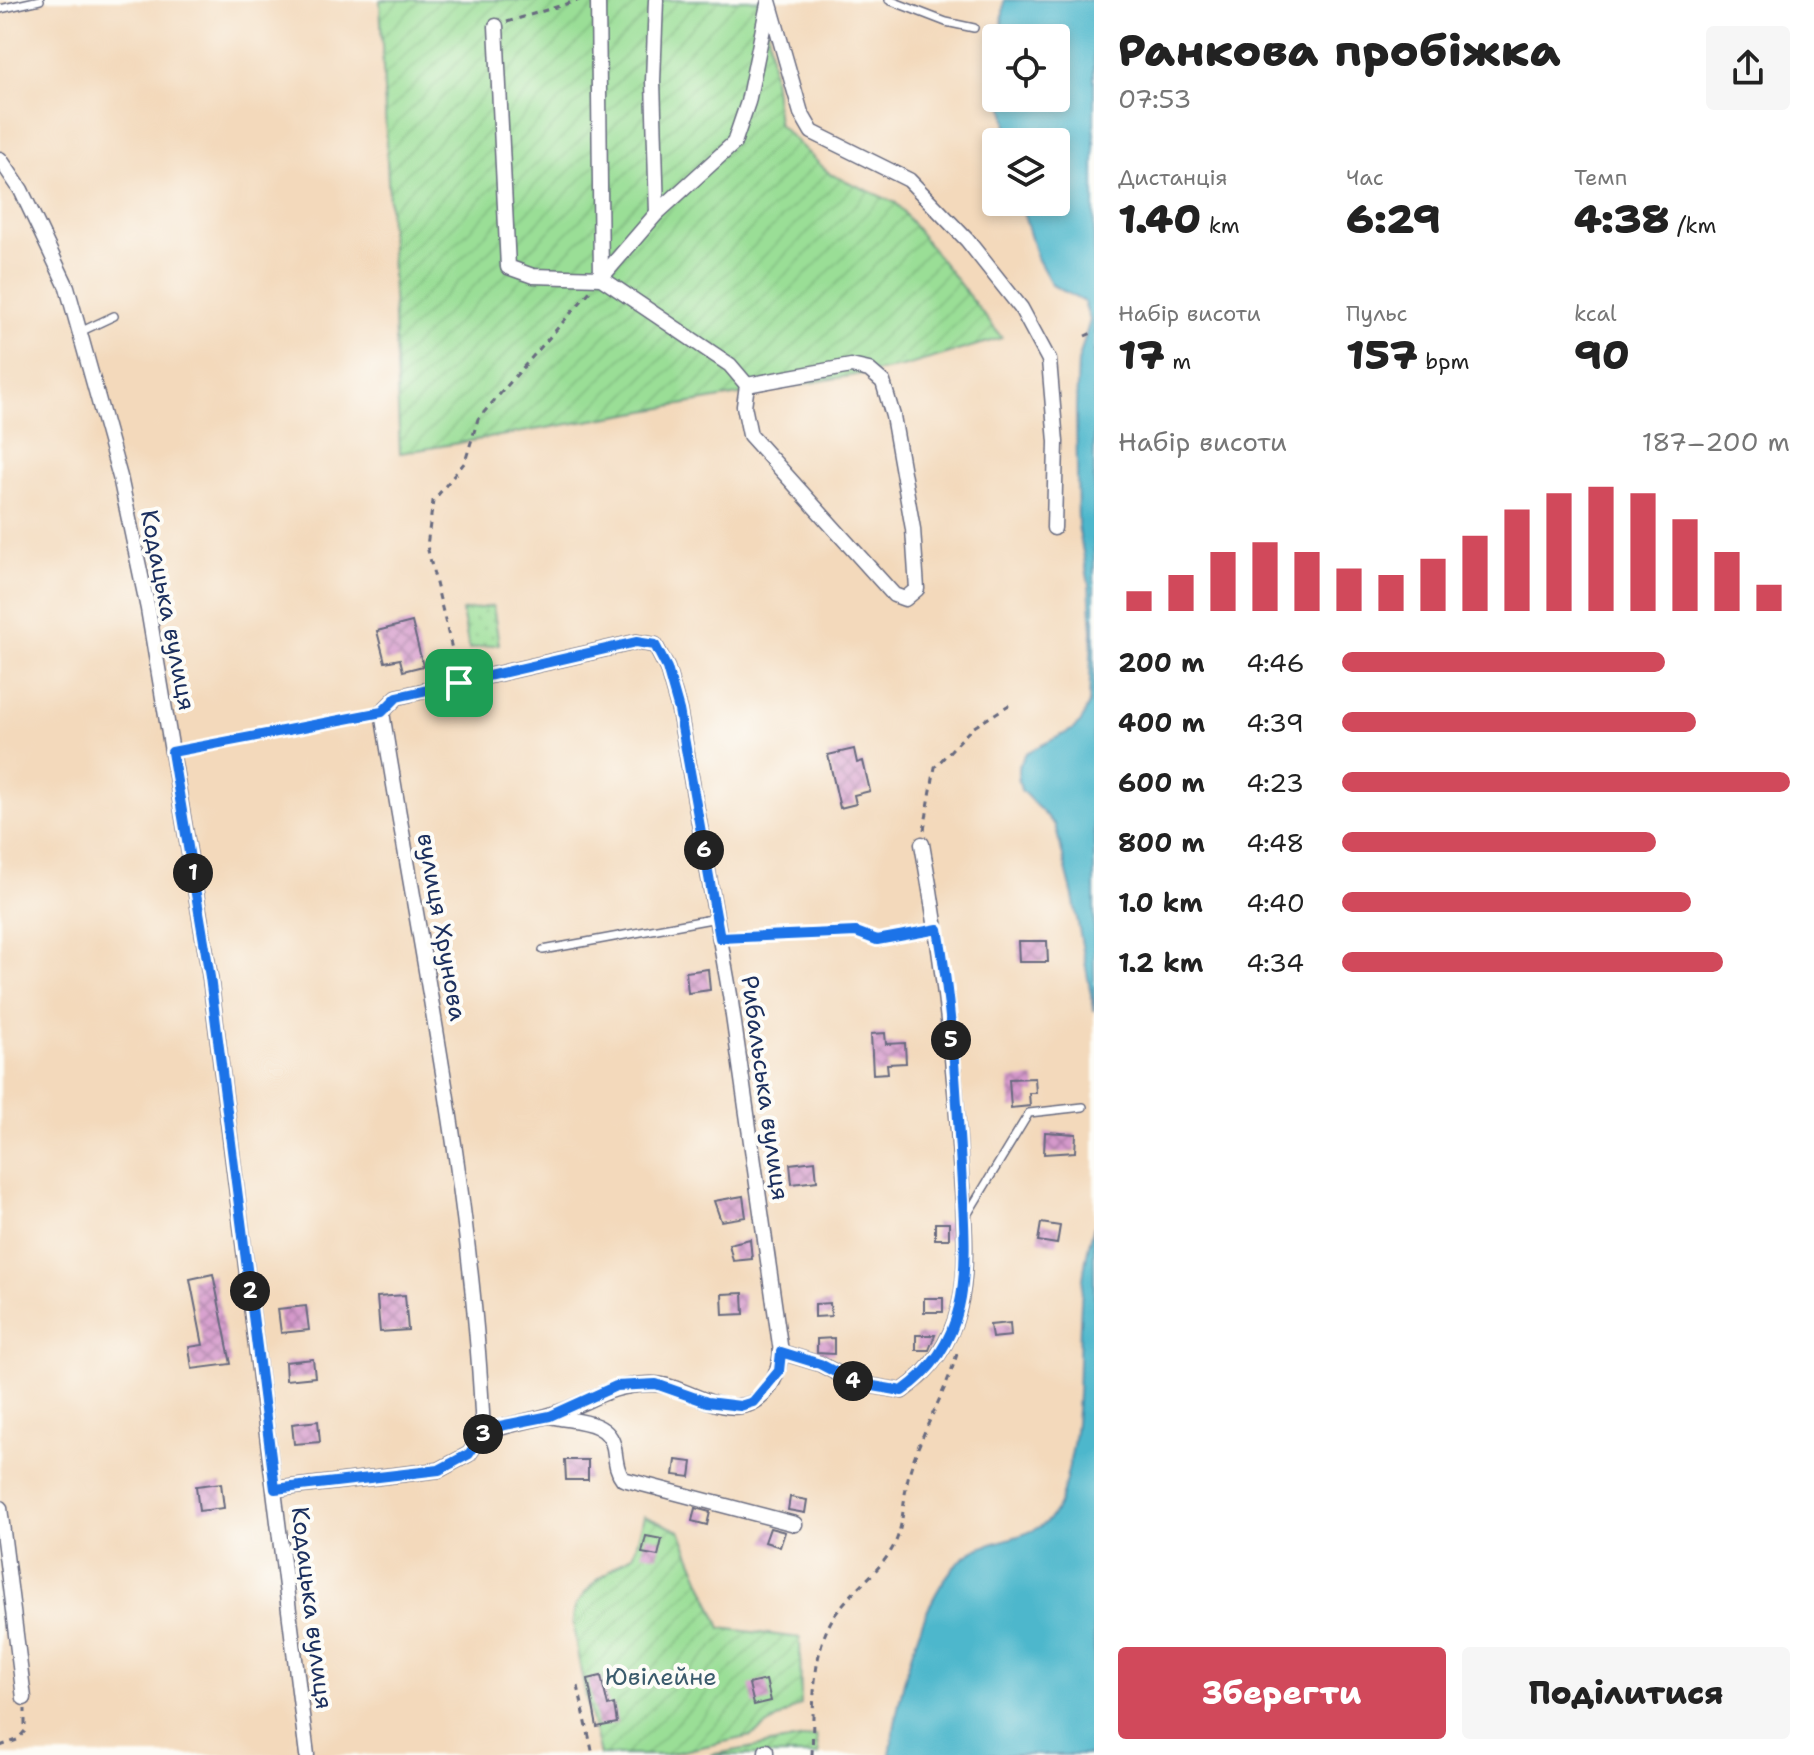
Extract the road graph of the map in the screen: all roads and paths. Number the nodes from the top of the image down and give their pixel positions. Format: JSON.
{"nodes":[{"id":1,"x":40,"y":0,"type":"edge"},
{"id":2,"x":579,"y":0,"type":"edge"},
{"id":3,"x":598,"y":0,"type":"edge"},
{"id":4,"x":656,"y":0,"type":"edge"},
{"id":5,"x":769,"y":0,"type":"edge"},
{"id":6,"x":889,"y":0,"type":"edge"},
{"id":7,"x":0,"y":9,"type":"edge"},
{"id":8,"x":496,"y":26,"type":"joint"},
{"id":9,"x":974,"y":28,"type":"dead end"},
{"id":10,"x":0,"y":159,"type":"edge"},
{"id":11,"x":657,"y":213,"type":"junction"},
{"id":12,"x":601,"y":278,"type":"junction"},
{"id":13,"x":114,"y":316,"type":"dead end"},
{"id":14,"x":82,"y":331,"type":"junction"},
{"id":15,"x":1094,"y":332,"type":"edge"},
{"id":16,"x":1085,"y":336,"type":"dead end"},
{"id":17,"x":747,"y":385,"type":"junction"},
{"id":18,"x":1054,"y":528,"type":"dead end"},
{"id":19,"x":459,"y":683,"type":"junction"},
{"id":20,"x":1009,"y":705,"type":"dead end"},
{"id":21,"x":382,"y":712,"type":"junction"},
{"id":22,"x":172,"y":752,"type":"junction"},
{"id":23,"x":922,"y":844,"type":"joint"},
{"id":24,"x":717,"y":918,"type":"junction"},
{"id":25,"x":938,"y":929,"type":"junction"},
{"id":26,"x":720,"y":938,"type":"junction"},
{"id":27,"x":543,"y":950,"type":"dead end"},
{"id":28,"x":1083,"y":1107,"type":"dead end"},
{"id":29,"x":964,"y":1219,"type":"junction"},
{"id":30,"x":960,"y":1344,"type":"dead end"},
{"id":31,"x":781,"y":1352,"type":"junction"},
{"id":32,"x":550,"y":1416,"type":"junction"},
{"id":33,"x":483,"y":1434,"type":"junction"},
{"id":34,"x":275,"y":1489,"type":"junction"},
{"id":35,"x":0,"y":1508,"type":"edge"},
{"id":36,"x":795,"y":1524,"type":"dead end"},
{"id":37,"x":578,"y":1686,"type":"dead end"},
{"id":38,"x":24,"y":1698,"type":"joint"},
{"id":39,"x":0,"y":1746,"type":"edge"},
{"id":40,"x":307,"y":1755,"type":"edge"},
{"id":41,"x":593,"y":1755,"type":"edge"},
{"id":42,"x":812,"y":1755,"type":"edge"}],
"edges":[{"from":1,"to":7,"type":"lane"},
{"from":2,"to":8,"type":"path"},
{"from":3,"to":12,"type":"street"},
{"from":4,"to":11,"type":"street"},
{"from":5,"to":11,"type":"street"},
{"from":5,"to":18,"type":"street"},
{"from":6,"to":9,"type":"lane"},
{"from":8,"to":12,"type":"street"},
{"from":10,"to":14,"type":"street","name":"Кодацька вулиця"},
{"from":11,"to":12,"type":"street"},
{"from":12,"to":17,"type":"street"},
{"from":12,"to":19,"type":"path"},
{"from":13,"to":14,"type":"lane"},
{"from":14,"to":22,"type":"street","name":"Кодацька вулиця"},
{"from":15,"to":16,"type":"path"},
{"from":17,"to":17,"type":"street"},
{"from":19,"to":21,"type":"street"},
{"from":19,"to":24,"type":"street","name":"Рибальська вулиця"},
{"from":20,"to":23,"type":"path"},
{"from":21,"to":22,"type":"path"},
{"from":21,"to":33,"type":"street","name":"вулиця Хрунова"},
{"from":22,"to":34,"type":"street","name":"Кодацька вулиця"},
{"from":23,"to":25,"type":"street"},
{"from":24,"to":26,"type":"street","name":"Рибальська вулиця"},
{"from":24,"to":27,"type":"lane"},
{"from":25,"to":26,"type":"path"},
{"from":25,"to":29,"type":"street"},
{"from":26,"to":31,"type":"street","name":"Рибальська вулиця"},
{"from":28,"to":29,"type":"lane"},
{"from":29,"to":31,"type":"street"},
{"from":30,"to":42,"type":"path"},
{"from":31,"to":32,"type":"street"},
{"from":32,"to":33,"type":"street"},
{"from":32,"to":36,"type":"street"},
{"from":33,"to":34,"type":"street"},
{"from":34,"to":40,"type":"street","name":"Кодацька вулиця"},
{"from":35,"to":38,"type":"street"},
{"from":37,"to":41,"type":"path"},
{"from":38,"to":39,"type":"path"}]}
